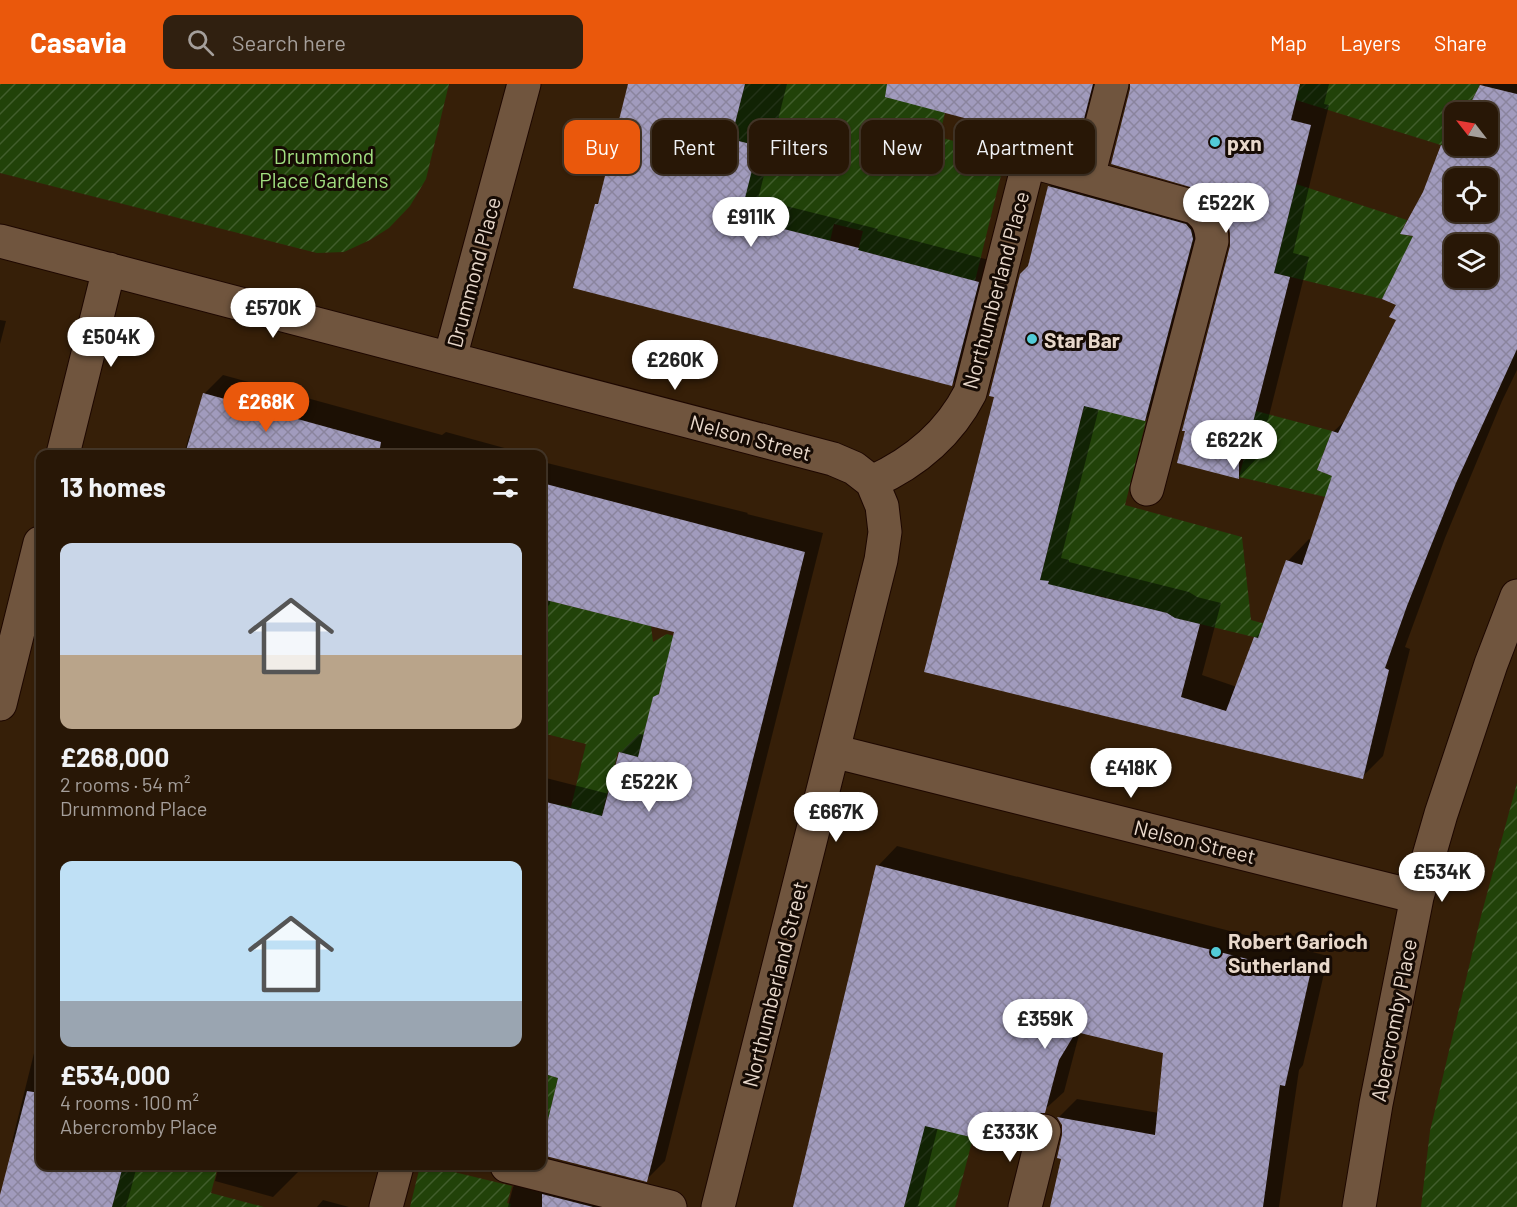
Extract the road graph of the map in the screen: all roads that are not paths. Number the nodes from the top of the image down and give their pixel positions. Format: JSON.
{"nodes":[{"id":1,"x":524,"y":84,"type":"edge"},
{"id":2,"x":1112,"y":84,"type":"edge"},
{"id":3,"x":1088,"y":177,"type":"junction"},
{"id":4,"x":0,"y":241,"type":"edge"},
{"id":5,"x":109,"y":269,"type":"junction"},
{"id":6,"x":450,"y":358,"type":"junction"},
{"id":7,"x":64,"y":450,"type":"edge"},
{"id":8,"x":872,"y":482,"type":"junction"},
{"id":9,"x":1147,"y":489,"type":"dead end"},
{"id":10,"x":36,"y":559,"type":"edge"},
{"id":11,"x":1517,"y":596,"type":"edge"},
{"id":12,"x":0,"y":704,"type":"edge"},
{"id":13,"x":833,"y":751,"type":"junction"},
{"id":14,"x":1417,"y":897,"type":"junction"},
{"id":15,"x":1044,"y":1131,"type":"dead end"},
{"id":16,"x":396,"y":1170,"type":"edge"},
{"id":17,"x":523,"y":1170,"type":"edge"},
{"id":18,"x":386,"y":1207,"type":"edge"},
{"id":19,"x":670,"y":1207,"type":"edge"},
{"id":20,"x":718,"y":1207,"type":"edge"},
{"id":21,"x":1025,"y":1207,"type":"edge"},
{"id":22,"x":1359,"y":1207,"type":"edge"}],
"edges":[{"from":1,"to":6,"type":"street","name":"Drummond Place"},
{"from":2,"to":3,"type":"street"},
{"from":3,"to":8,"type":"street","name":"Northumberland Place"},
{"from":3,"to":9,"type":"street"},
{"from":4,"to":5,"type":"street","name":"Drummond Place"},
{"from":5,"to":6,"type":"street","name":"Drummond Place"},
{"from":5,"to":7,"type":"street"},
{"from":6,"to":8,"type":"street","name":"Nelson Street"},
{"from":8,"to":13,"type":"street","name":"Northumberland Street"},
{"from":10,"to":12,"type":"street"},
{"from":11,"to":14,"type":"street","name":"Abercromby Place"},
{"from":13,"to":14,"type":"street","name":"Nelson Street"},
{"from":13,"to":20,"type":"street","name":"Northumberland Street"},
{"from":14,"to":22,"type":"street","name":"Abercromby Place"},
{"from":15,"to":21,"type":"street"},
{"from":16,"to":18,"type":"street"},
{"from":17,"to":19,"type":"street"}]}
